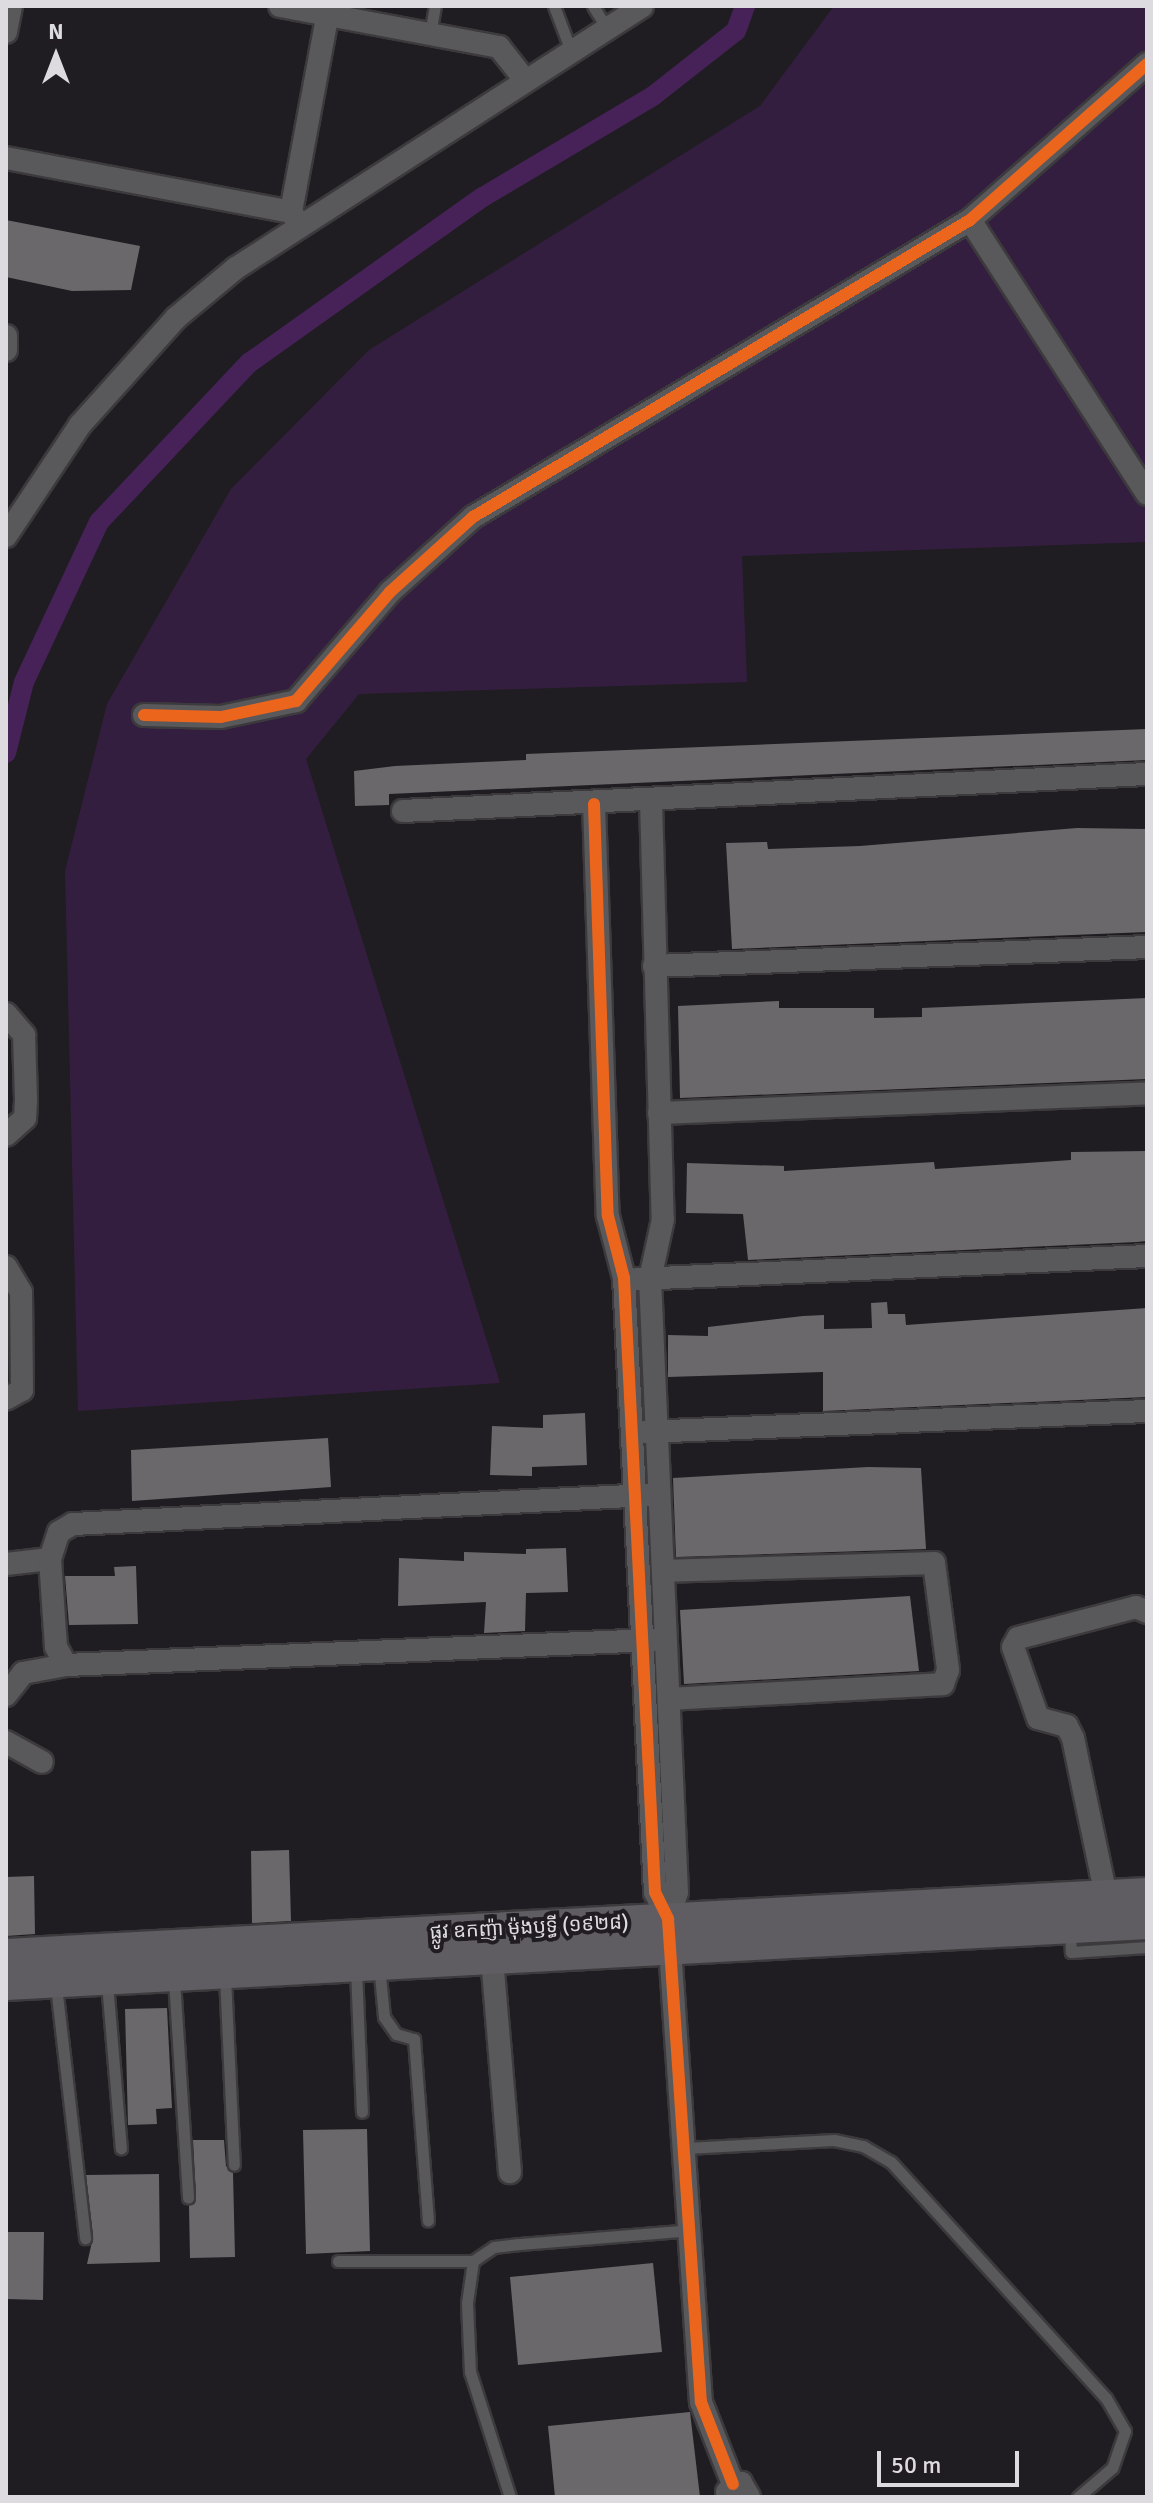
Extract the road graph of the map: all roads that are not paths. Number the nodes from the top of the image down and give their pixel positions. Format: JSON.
{"nodes":[{"id":1,"x":11,"y":6,"type":"edge"},
{"id":2,"x":280,"y":6,"type":"edge"},
{"id":3,"x":435,"y":6,"type":"edge"},
{"id":4,"x":554,"y":6,"type":"edge"},
{"id":5,"x":593,"y":6,"type":"edge"},
{"id":6,"x":642,"y":6,"type":"edge"},
{"id":7,"x":328,"y":10,"type":"edge"},
{"id":8,"x":607,"y":28,"type":"junction"},
{"id":9,"x":6,"y":32,"type":"edge"},
{"id":10,"x":430,"y":34,"type":"junction"},
{"id":11,"x":571,"y":51,"type":"junction"},
{"id":12,"x":1147,"y":64,"type":"edge"},
{"id":13,"x":525,"y":80,"type":"junction"},
{"id":14,"x":6,"y":158,"type":"edge"},
{"id":15,"x":296,"y":219,"type":"junction"},
{"id":16,"x":970,"y":220,"type":"junction"},
{"id":17,"x":6,"y":336,"type":"edge"},
{"id":18,"x":6,"y":350,"type":"edge"},
{"id":19,"x":1147,"y":494,"type":"edge"},
{"id":20,"x":6,"y":536,"type":"edge"},
{"id":21,"x":144,"y":715,"type":"dead end"},
{"id":22,"x":1147,"y":774,"type":"edge"},
{"id":23,"x":651,"y":801,"type":"junction"},
{"id":24,"x":594,"y":804,"type":"junction"},
{"id":25,"x":403,"y":811,"type":"dead end"},
{"id":26,"x":1147,"y":947,"type":"edge"},
{"id":27,"x":654,"y":966,"type":"junction"},
{"id":28,"x":6,"y":1014,"type":"edge"},
{"id":29,"x":1147,"y":1093,"type":"edge"},
{"id":30,"x":659,"y":1113,"type":"junction"},
{"id":31,"x":6,"y":1135,"type":"edge"},
{"id":32,"x":1147,"y":1256,"type":"edge"},
{"id":33,"x":6,"y":1267,"type":"edge"},
{"id":34,"x":624,"y":1278,"type":"junction"},
{"id":35,"x":650,"y":1279,"type":"junction"},
{"id":36,"x":6,"y":1399,"type":"edge"},
{"id":37,"x":1147,"y":1411,"type":"edge"},
{"id":38,"x":657,"y":1432,"type":"junction"},
{"id":39,"x":631,"y":1433,"type":"junction"},
{"id":40,"x":635,"y":1495,"type":"junction"},
{"id":41,"x":660,"y":1495,"type":"junction"},
{"id":42,"x":50,"y":1559,"type":"junction"},
{"id":43,"x":6,"y":1564,"type":"edge"},
{"id":44,"x":663,"y":1571,"type":"junction"},
{"id":45,"x":1147,"y":1612,"type":"edge"},
{"id":46,"x":667,"y":1640,"type":"junction"},
{"id":47,"x":642,"y":1641,"type":"junction"},
{"id":48,"x":66,"y":1665,"type":"junction"},
{"id":49,"x":6,"y":1695,"type":"edge"},
{"id":50,"x":669,"y":1699,"type":"junction"},
{"id":51,"x":6,"y":1742,"type":"edge"},
{"id":52,"x":42,"y":1762,"type":"dead end"},
{"id":53,"x":1135,"y":1918,"type":"edge"},
{"id":54,"x":669,"y":1934,"type":"junction"},
{"id":55,"x":6,"y":1955,"type":"edge"},
{"id":56,"x":492,"y":1958,"type":"junction"},
{"id":57,"x":367,"y":1965,"type":"junction"},
{"id":58,"x":225,"y":1972,"type":"junction"},
{"id":59,"x":173,"y":1975,"type":"junction"},
{"id":60,"x":106,"y":1978,"type":"junction"},
{"id":61,"x":55,"y":1981,"type":"junction"},
{"id":62,"x":6,"y":1984,"type":"edge"},
{"id":63,"x":362,"y":2112,"type":"dead end"},
{"id":64,"x":121,"y":2148,"type":"dead end"},
{"id":65,"x":686,"y":2148,"type":"junction"},
{"id":66,"x":234,"y":2165,"type":"dead end"},
{"id":67,"x":510,"y":2172,"type":"dead end"},
{"id":68,"x":188,"y":2198,"type":"dead end"},
{"id":69,"x":428,"y":2220,"type":"dead end"},
{"id":70,"x":693,"y":2230,"type":"junction"},
{"id":71,"x":85,"y":2238,"type":"dead end"},
{"id":72,"x":338,"y":2261,"type":"dead end"},
{"id":73,"x":473,"y":2261,"type":"junction"},
{"id":74,"x":737,"y":2493,"type":"edge"},
{"id":75,"x":510,"y":2497,"type":"edge"},
{"id":76,"x":1078,"y":2497,"type":"edge"}],
"edges":[{"from":1,"to":9,"type":"street"},
{"from":2,"to":7,"type":"street"},
{"from":3,"to":10,"type":"lane"},
{"from":4,"to":11,"type":"lane"},
{"from":5,"to":8,"type":"lane"},
{"from":6,"to":8,"type":"street"},
{"from":7,"to":10,"type":"street"},
{"from":7,"to":15,"type":"street"},
{"from":8,"to":11,"type":"street"},
{"from":10,"to":13,"type":"street"},
{"from":11,"to":13,"type":"street"},
{"from":12,"to":16,"type":"street"},
{"from":13,"to":15,"type":"street"},
{"from":14,"to":15,"type":"street"},
{"from":15,"to":20,"type":"street"},
{"from":16,"to":19,"type":"street"},
{"from":16,"to":21,"type":"street"},
{"from":17,"to":18,"type":"street"},
{"from":22,"to":23,"type":"street"},
{"from":23,"to":24,"type":"street"},
{"from":23,"to":27,"type":"street"},
{"from":24,"to":25,"type":"street"},
{"from":24,"to":34,"type":"street"},
{"from":26,"to":27,"type":"street"},
{"from":27,"to":30,"type":"street"},
{"from":28,"to":31,"type":"street"},
{"from":29,"to":30,"type":"street"},
{"from":30,"to":35,"type":"street"},
{"from":32,"to":35,"type":"street"},
{"from":33,"to":36,"type":"street"},
{"from":34,"to":35,"type":"street"},
{"from":34,"to":39,"type":"street"},
{"from":35,"to":38,"type":"street"},
{"from":37,"to":38,"type":"street"},
{"from":38,"to":39,"type":"street"},
{"from":38,"to":41,"type":"street"},
{"from":39,"to":40,"type":"street"},
{"from":40,"to":41,"type":"street"},
{"from":40,"to":42,"type":"street"},
{"from":40,"to":47,"type":"street"},
{"from":41,"to":44,"type":"street"},
{"from":42,"to":43,"type":"street"},
{"from":42,"to":48,"type":"street"},
{"from":44,"to":46,"type":"street"},
{"from":44,"to":50,"type":"street"},
{"from":45,"to":53,"type":"street"},
{"from":46,"to":47,"type":"street"},
{"from":46,"to":50,"type":"street"},
{"from":47,"to":48,"type":"street"},
{"from":47,"to":54,"type":"street"},
{"from":48,"to":49,"type":"street"},
{"from":50,"to":54,"type":"street"},
{"from":51,"to":52,"type":"street"},
{"from":53,"to":54,"type":"main road","name":"ផ្លូវ ឧកញ៉ា ម៉ុងឫទ្ធី (១៩២៨)"},
{"from":53,"to":54,"type":"main road","name":"ផ្លូវ ឧកញ៉ា ម៉ុងឫទ្ធី (១៩២៨)"},
{"from":54,"to":55,"type":"main road","name":"ផ្លូវ ឧកញ៉ា ម៉ុងឫទ្ធី (១៩២៨)"},
{"from":54,"to":56,"type":"main road","name":"ផ្លូវ ឧកញ៉ា ម៉ុងឫទ្ធី (១៩២៨)"},
{"from":54,"to":65,"type":"street"},
{"from":56,"to":57,"type":"main road","name":"ផ្លូវ ឧកញ៉ា ម៉ុងឫទ្ធី (១៩២៨)"},
{"from":56,"to":67,"type":"street"},
{"from":57,"to":58,"type":"main road","name":"ផ្លូវ ឧកញ៉ា ម៉ុងឫទ្ធី (១៩២៨)"},
{"from":57,"to":63,"type":"lane"},
{"from":57,"to":69,"type":"lane"},
{"from":58,"to":59,"type":"main road","name":"ផ្លូវ ឧកញ៉ា ម៉ុងឫទ្ធី (១៩២៨)"},
{"from":58,"to":66,"type":"lane"},
{"from":59,"to":60,"type":"main road","name":"ផ្លូវ ឧកញ៉ា ម៉ុងឫទ្ធី (១៩២៨)"},
{"from":59,"to":68,"type":"lane"},
{"from":60,"to":61,"type":"main road","name":"ផ្លូវ ឧកញ៉ា ម៉ុងឫទ្ធី (១៩២៨)"},
{"from":60,"to":64,"type":"lane"},
{"from":61,"to":62,"type":"main road","name":"ផ្លូវ ឧកញ៉ា ម៉ុងឫទ្ធី (១៩២៨)"},
{"from":61,"to":71,"type":"lane"},
{"from":65,"to":70,"type":"street"},
{"from":65,"to":76,"type":"lane"},
{"from":70,"to":73,"type":"lane"},
{"from":70,"to":74,"type":"street"},
{"from":72,"to":73,"type":"lane"},
{"from":73,"to":75,"type":"lane"}]}
